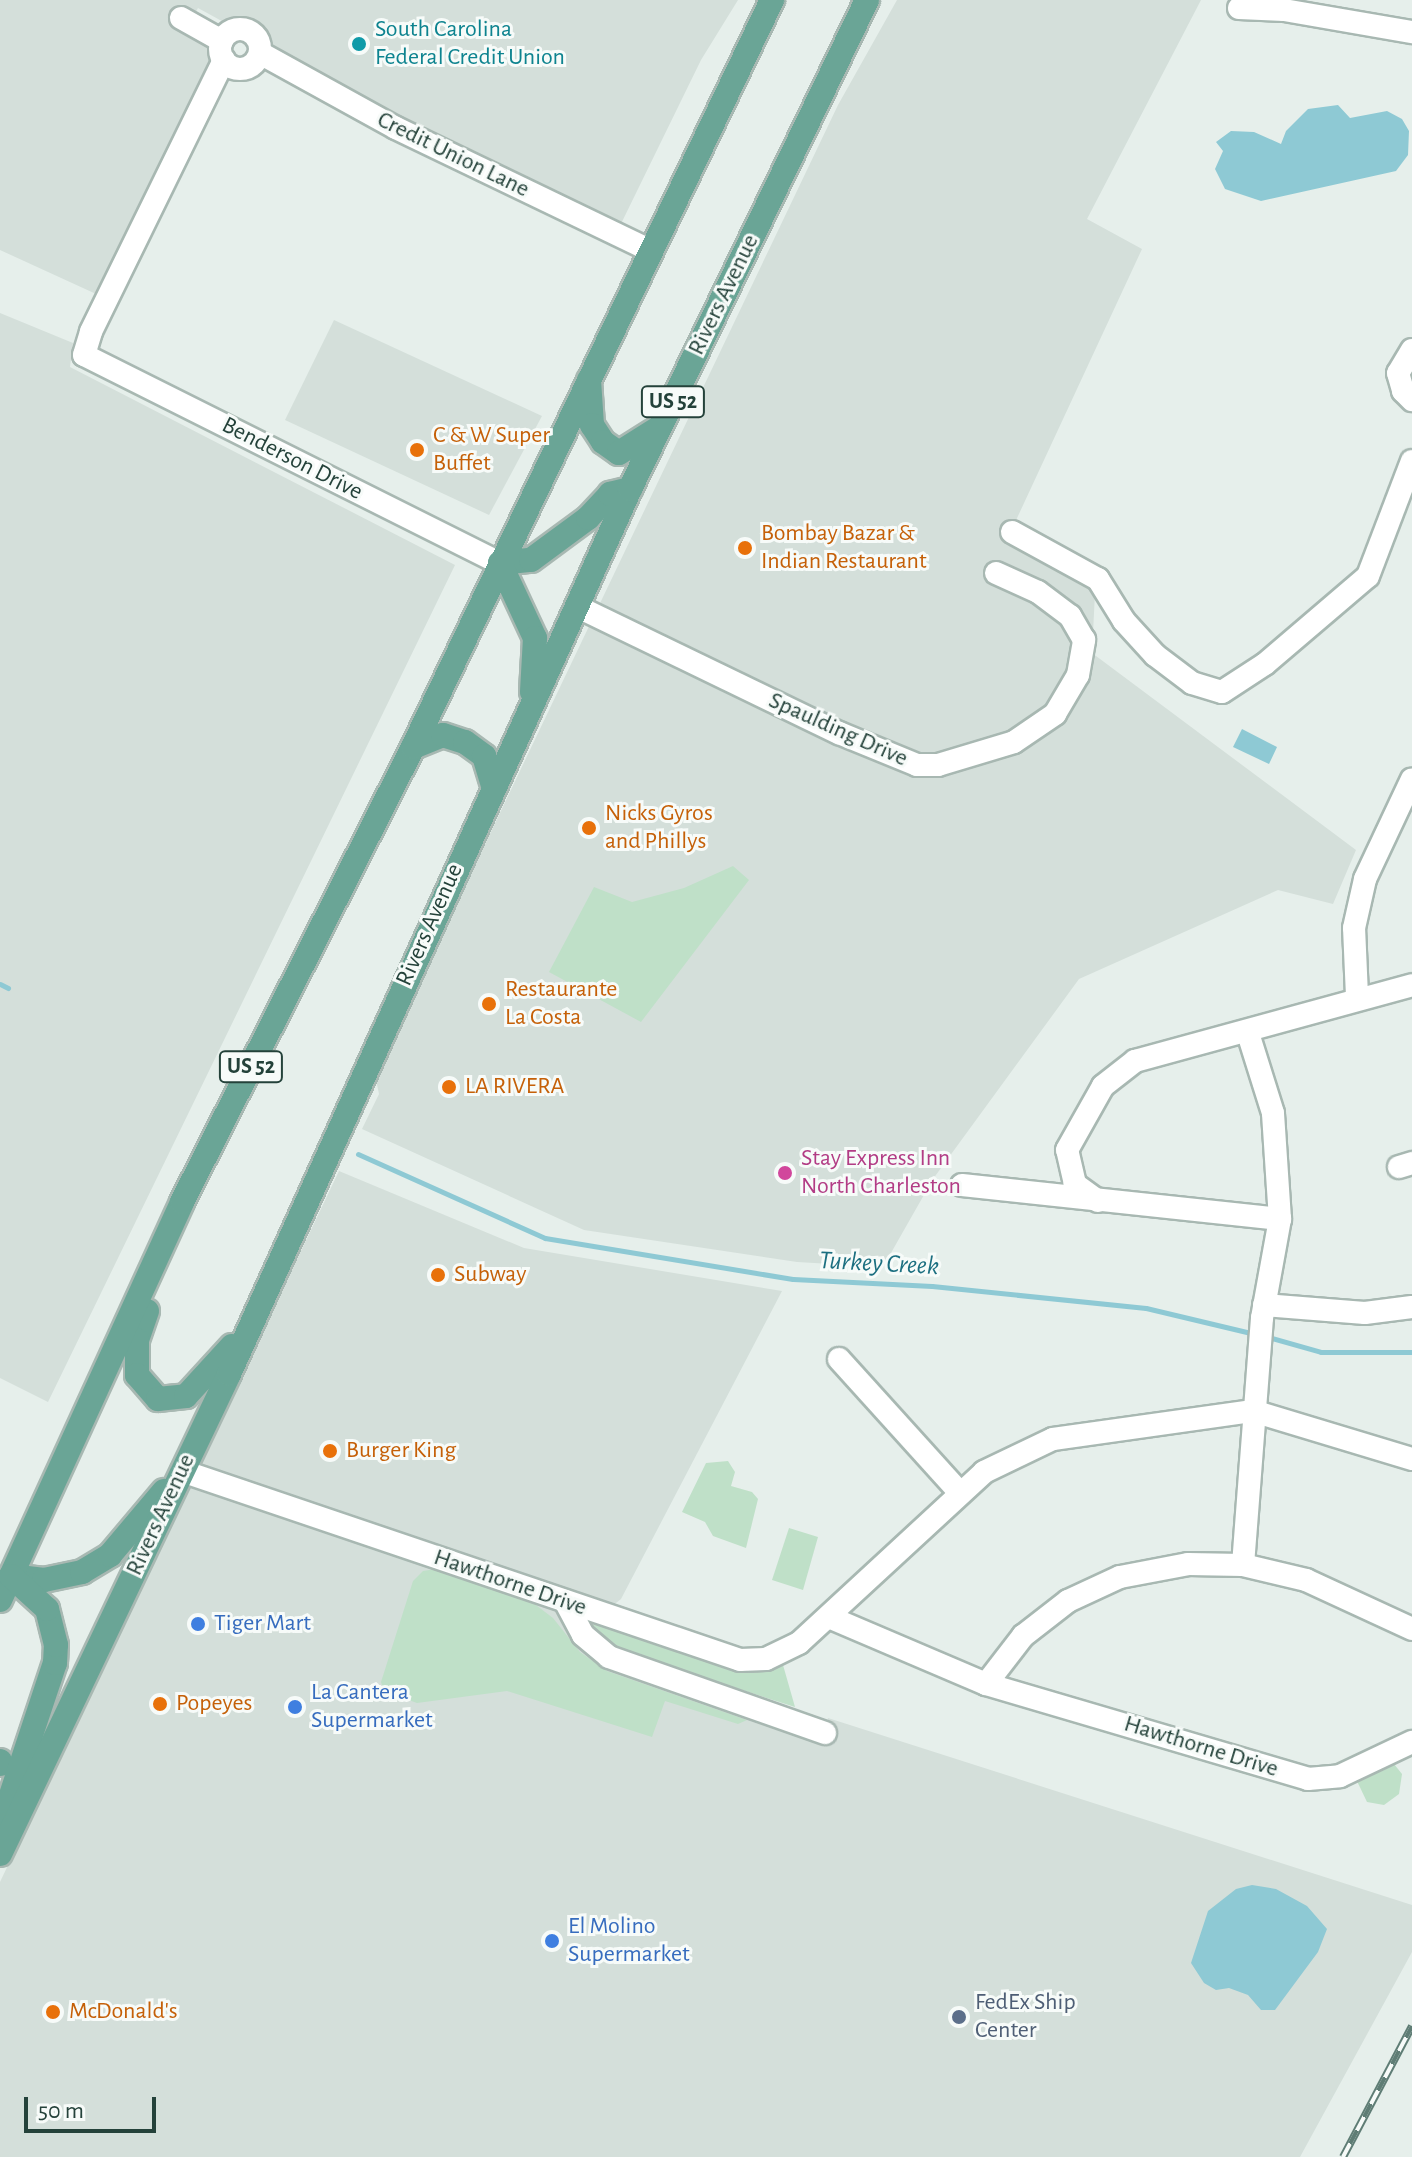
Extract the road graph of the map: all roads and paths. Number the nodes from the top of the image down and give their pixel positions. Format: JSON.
{"nodes":[{"id":1,"x":772,"y":0,"type":"edge"},
{"id":2,"x":867,"y":0,"type":"edge"},
{"id":3,"x":1284,"y":5,"type":"edge"},
{"id":4,"x":1239,"y":8,"type":"dead end"},
{"id":5,"x":181,"y":18,"type":"dead end"},
{"id":6,"x":1412,"y":32,"type":"edge"},
{"id":7,"x":223,"y":51,"type":"junction"},
{"id":8,"x":260,"y":53,"type":"junction"},
{"id":9,"x":650,"y":250,"type":"junction"},
{"id":10,"x":1412,"y":350,"type":"edge"},
{"id":11,"x":590,"y":374,"type":"junction"},
{"id":12,"x":1412,"y":400,"type":"edge"},
{"id":13,"x":661,"y":426,"type":"junction"},
{"id":14,"x":1412,"y":461,"type":"edge"},
{"id":15,"x":630,"y":489,"type":"junction"},
{"id":16,"x":1012,"y":532,"type":"dead end"},
{"id":17,"x":500,"y":563,"type":"junction"},
{"id":18,"x":996,"y":573,"type":"dead end"},
{"id":19,"x":578,"y":607,"type":"junction"},
{"id":20,"x":532,"y":703,"type":"junction"},
{"id":21,"x":413,"y":747,"type":"junction"},
{"id":22,"x":1412,"y":779,"type":"edge"},
{"id":23,"x":493,"y":786,"type":"junction"},
{"id":24,"x":1412,"y":985,"type":"edge"},
{"id":25,"x":1357,"y":996,"type":"junction"},
{"id":26,"x":1248,"y":1033,"type":"junction"},
{"id":27,"x":962,"y":1185,"type":"dead end"},
{"id":28,"x":1098,"y":1201,"type":"junction"},
{"id":29,"x":182,"y":1202,"type":"junction"},
{"id":30,"x":1280,"y":1219,"type":"junction"},
{"id":31,"x":1412,"y":1307,"type":"edge"},
{"id":32,"x":1263,"y":1312,"type":"junction"},
{"id":33,"x":251,"y":1323,"type":"junction"},
{"id":34,"x":839,"y":1359,"type":"dead end"},
{"id":35,"x":1253,"y":1411,"type":"junction"},
{"id":36,"x":1412,"y":1459,"type":"edge"},
{"id":37,"x":182,"y":1471,"type":"junction"},
{"id":38,"x":960,"y":1493,"type":"junction"},
{"id":39,"x":1243,"y":1565,"type":"junction"},
{"id":40,"x":4,"y":1573,"type":"edge"},
{"id":41,"x":0,"y":1600,"type":"edge"},
{"id":42,"x":565,"y":1601,"type":"junction"},
{"id":43,"x":831,"y":1618,"type":"junction"},
{"id":44,"x":1412,"y":1629,"type":"edge"},
{"id":45,"x":986,"y":1684,"type":"junction"},
{"id":46,"x":825,"y":1733,"type":"dead end"},
{"id":47,"x":1412,"y":1742,"type":"edge"},
{"id":48,"x":0,"y":1829,"type":"edge"},
{"id":49,"x":0,"y":1854,"type":"edge"}],
"edges":[{"from":1,"to":9,"type":"main road","number":"US 52"},
{"from":2,"to":13,"type":"main road","name":"Rivers Avenue","number":"US 52"},
{"from":3,"to":4,"type":"street"},
{"from":3,"to":6,"type":"street"},
{"from":5,"to":7,"type":"street"},
{"from":7,"to":8,"type":"street"},
{"from":7,"to":8,"type":"street"},
{"from":7,"to":17,"type":"street","name":"Benderson Drive"},
{"from":8,"to":9,"type":"street","name":"Credit Union Lane"},
{"from":9,"to":11,"type":"main road","number":"US 52"},
{"from":10,"to":12,"type":"street"},
{"from":11,"to":13,"type":"main road"},
{"from":11,"to":17,"type":"main road","number":"US 52"},
{"from":13,"to":15,"type":"main road","name":"Rivers Avenue","number":"US 52"},
{"from":14,"to":16,"type":"street"},
{"from":15,"to":17,"type":"main road"},
{"from":15,"to":19,"type":"main road","name":"Rivers Avenue","number":"US 52"},
{"from":17,"to":20,"type":"main road"},
{"from":17,"to":21,"type":"main road","number":"US 52"},
{"from":18,"to":19,"type":"street","name":"Spaulding Drive"},
{"from":19,"to":20,"type":"main road","name":"Rivers Avenue","number":"US 52"},
{"from":20,"to":23,"type":"main road","name":"Rivers Avenue","number":"US 52"},
{"from":21,"to":23,"type":"main road"},
{"from":21,"to":29,"type":"main road","number":"US 52"},
{"from":22,"to":25,"type":"street"},
{"from":23,"to":33,"type":"main road","name":"Rivers Avenue","number":"US 52"},
{"from":24,"to":25,"type":"street"},
{"from":25,"to":26,"type":"street"},
{"from":26,"to":28,"type":"street"},
{"from":26,"to":30,"type":"street"},
{"from":27,"to":28,"type":"street"},
{"from":28,"to":30,"type":"street"},
{"from":29,"to":33,"type":"main road"},
{"from":29,"to":40,"type":"main road","number":"US 52"},
{"from":30,"to":32,"type":"street"},
{"from":31,"to":32,"type":"street"},
{"from":32,"to":35,"type":"street"},
{"from":33,"to":37,"type":"main road","name":"Rivers Avenue","number":"US 52"},
{"from":34,"to":38,"type":"street"},
{"from":35,"to":36,"type":"street","name":"Hawthorne Drive"},
{"from":35,"to":38,"type":"street","name":"Hawthorne Drive"},
{"from":35,"to":39,"type":"street"},
{"from":37,"to":40,"type":"main road"},
{"from":37,"to":42,"type":"street","name":"Hawthorne Drive"},
{"from":37,"to":49,"type":"main road","name":"Rivers Avenue","number":"US 52"},
{"from":38,"to":43,"type":"street","name":"Hawthorne Drive"},
{"from":39,"to":44,"type":"street"},
{"from":39,"to":45,"type":"street"},
{"from":40,"to":41,"type":"main road","number":"US 52"},
{"from":40,"to":48,"type":"main road"},
{"from":42,"to":43,"type":"street","name":"Hawthorne Drive"},
{"from":42,"to":46,"type":"street"},
{"from":43,"to":45,"type":"street","name":"Hawthorne Drive"},
{"from":45,"to":47,"type":"street","name":"Hawthorne Drive"}]}
